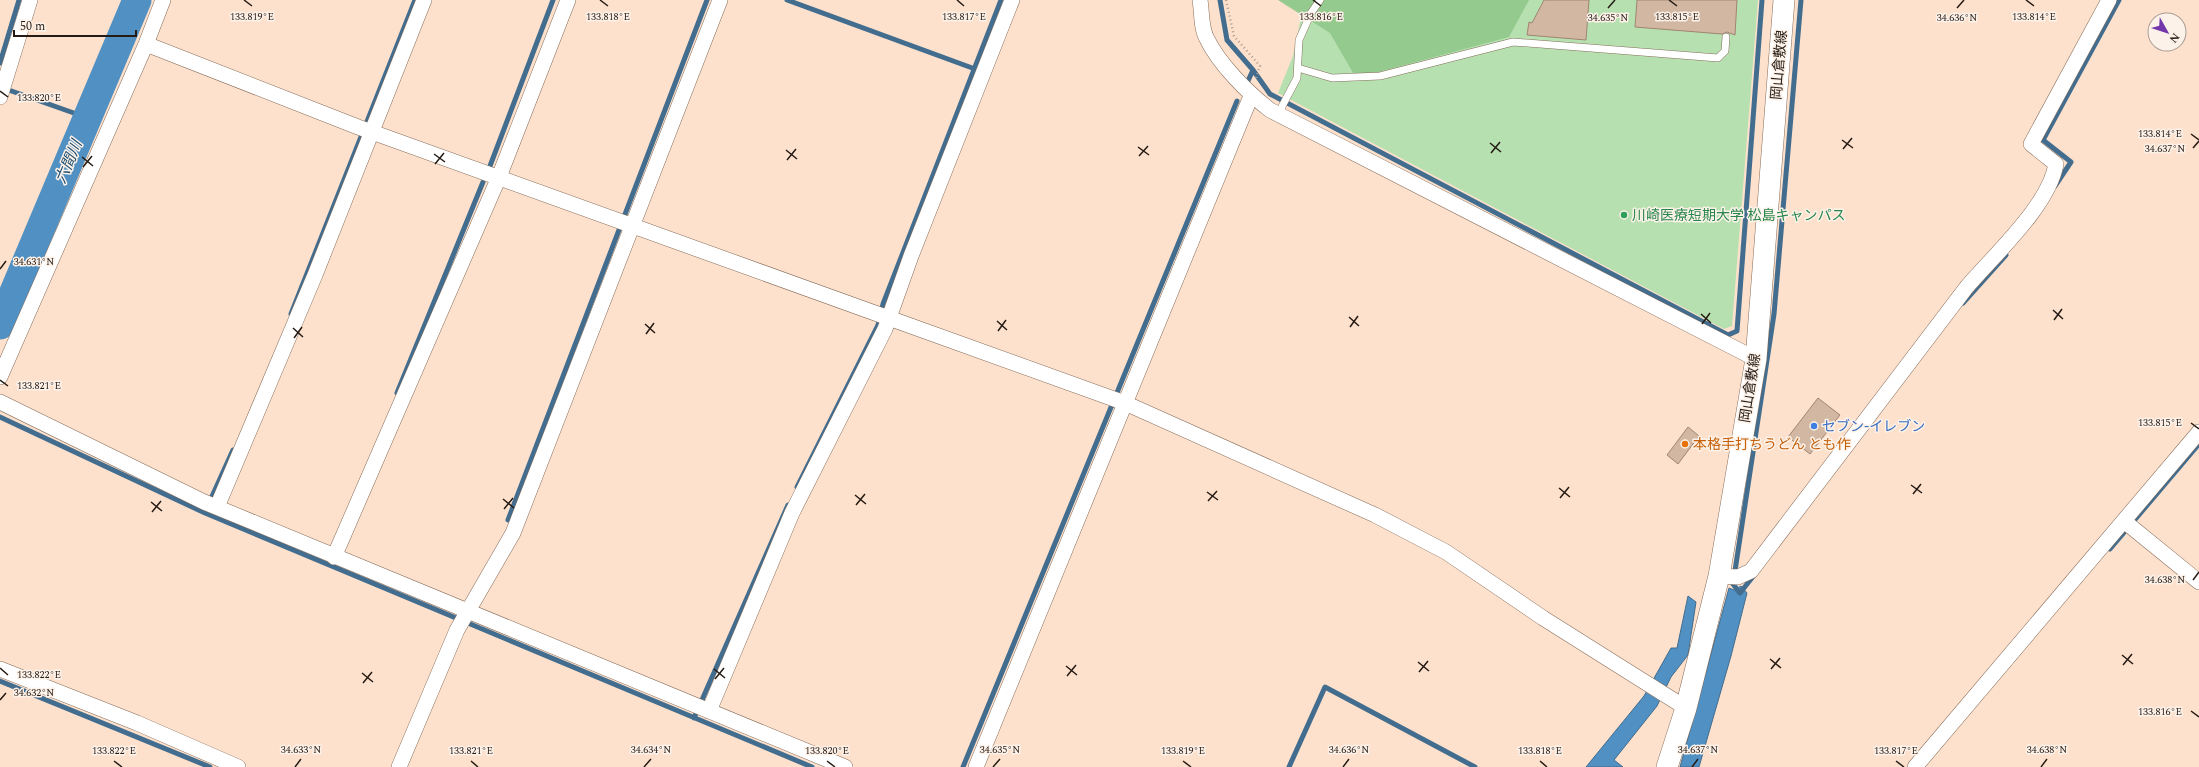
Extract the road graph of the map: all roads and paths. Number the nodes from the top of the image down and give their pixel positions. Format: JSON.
{"nodes":[{"id":1,"x":30,"y":0,"type":"edge"},
{"id":2,"x":163,"y":0,"type":"edge"},
{"id":3,"x":424,"y":0,"type":"edge"},
{"id":4,"x":568,"y":0,"type":"edge"},
{"id":5,"x":720,"y":0,"type":"edge"},
{"id":6,"x":1012,"y":0,"type":"edge"},
{"id":7,"x":1200,"y":0,"type":"edge"},
{"id":8,"x":1226,"y":0,"type":"edge"},
{"id":9,"x":1320,"y":0,"type":"edge"},
{"id":10,"x":1784,"y":0,"type":"edge"},
{"id":11,"x":2109,"y":0,"type":"edge"},
{"id":12,"x":1726,"y":37,"type":"dead end"},
{"id":13,"x":146,"y":44,"type":"junction"},
{"id":14,"x":1298,"y":68,"type":"junction"},
{"id":15,"x":1259,"y":70,"type":"dead end"},
{"id":16,"x":1251,"y":96,"type":"junction"},
{"id":17,"x":0,"y":97,"type":"edge"},
{"id":18,"x":1280,"y":110,"type":"junction"},
{"id":19,"x":365,"y":130,"type":"junction"},
{"id":20,"x":499,"y":177,"type":"junction"},
{"id":21,"x":626,"y":222,"type":"junction"},
{"id":22,"x":882,"y":316,"type":"junction"},
{"id":23,"x":1756,"y":359,"type":"junction"},
{"id":24,"x":0,"y":377,"type":"edge"},
{"id":25,"x":1117,"y":400,"type":"junction"},
{"id":26,"x":0,"y":402,"type":"edge"},
{"id":27,"x":2199,"y":432,"type":"edge"},
{"id":28,"x":212,"y":505,"type":"junction"},
{"id":29,"x":2128,"y":524,"type":"junction"},
{"id":30,"x":334,"y":557,"type":"junction"},
{"id":31,"x":1730,"y":577,"type":"junction"},
{"id":32,"x":2199,"y":582,"type":"edge"},
{"id":33,"x":463,"y":619,"type":"junction"},
{"id":34,"x":0,"y":669,"type":"edge"},
{"id":35,"x":702,"y":708,"type":"junction"},
{"id":36,"x":1686,"y":708,"type":"junction"},
{"id":37,"x":238,"y":767,"type":"edge"},
{"id":38,"x":399,"y":767,"type":"edge"},
{"id":39,"x":845,"y":767,"type":"edge"},
{"id":40,"x":976,"y":767,"type":"edge"},
{"id":41,"x":1667,"y":767,"type":"edge"},
{"id":42,"x":1915,"y":767,"type":"edge"}],
"edges":[{"from":1,"to":17,"type":"street"},
{"from":2,"to":13,"type":"street"},
{"from":3,"to":19,"type":"street"},
{"from":4,"to":20,"type":"street"},
{"from":5,"to":21,"type":"street"},
{"from":6,"to":22,"type":"street"},
{"from":7,"to":16,"type":"street"},
{"from":8,"to":15,"type":"path"},
{"from":9,"to":14,"type":"lane"},
{"from":10,"to":23,"type":"main road","name":"岡山倉敷線"},
{"from":11,"to":31,"type":"street"},
{"from":12,"to":14,"type":"lane"},
{"from":13,"to":19,"type":"street"},
{"from":13,"to":24,"type":"street"},
{"from":14,"to":18,"type":"lane"},
{"from":16,"to":18,"type":"street"},
{"from":16,"to":25,"type":"street"},
{"from":18,"to":23,"type":"street"},
{"from":19,"to":20,"type":"street"},
{"from":19,"to":28,"type":"street"},
{"from":20,"to":21,"type":"street"},
{"from":20,"to":30,"type":"street"},
{"from":21,"to":22,"type":"street"},
{"from":21,"to":33,"type":"street"},
{"from":22,"to":25,"type":"street"},
{"from":22,"to":35,"type":"street"},
{"from":23,"to":31,"type":"main road","name":"岡山倉敷線"},
{"from":25,"to":36,"type":"street"},
{"from":25,"to":40,"type":"street"},
{"from":26,"to":28,"type":"street"},
{"from":27,"to":29,"type":"street"},
{"from":28,"to":30,"type":"street"},
{"from":29,"to":32,"type":"street"},
{"from":29,"to":42,"type":"street"},
{"from":30,"to":33,"type":"street"},
{"from":31,"to":36,"type":"main road","name":"岡山倉敷線"},
{"from":33,"to":35,"type":"street"},
{"from":33,"to":38,"type":"street"},
{"from":34,"to":37,"type":"street"},
{"from":35,"to":39,"type":"street"},
{"from":36,"to":41,"type":"main road","name":"岡山倉敷線"}]}
